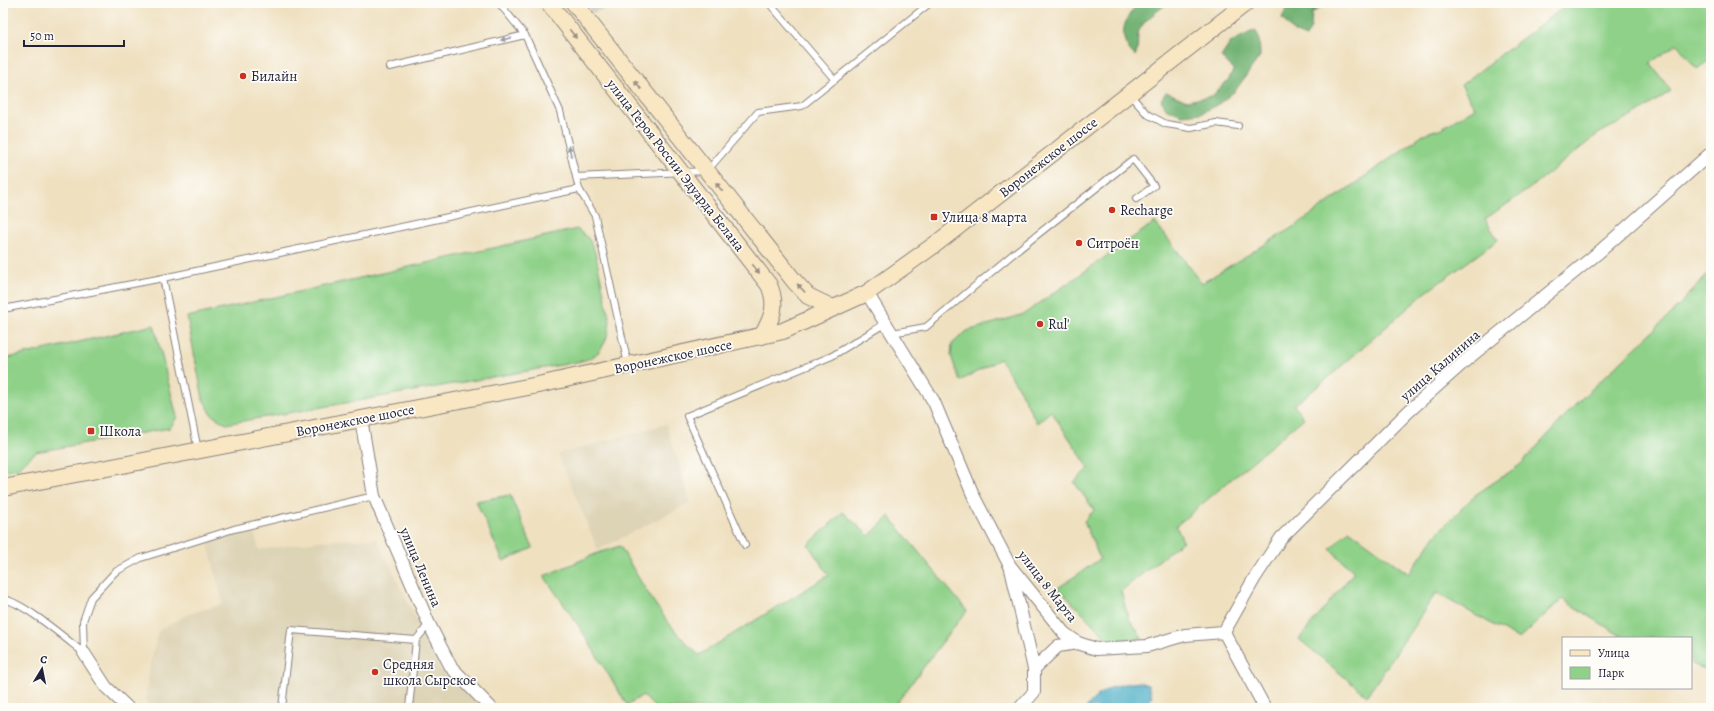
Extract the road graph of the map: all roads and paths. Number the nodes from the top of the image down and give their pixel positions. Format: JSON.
{"nodes":[{"id":1,"x":499,"y":3,"type":"edge"},
{"id":2,"x":549,"y":3,"type":"edge"},
{"id":3,"x":574,"y":3,"type":"edge"},
{"id":4,"x":769,"y":3,"type":"edge"},
{"id":5,"x":930,"y":3,"type":"edge"},
{"id":6,"x":1246,"y":3,"type":"edge"},
{"id":7,"x":525,"y":35,"type":"junction"},
{"id":8,"x":390,"y":67,"type":"dead end"},
{"id":9,"x":835,"y":80,"type":"junction"},
{"id":10,"x":1129,"y":94,"type":"junction"},
{"id":11,"x":1238,"y":126,"type":"dead end"},
{"id":12,"x":1711,"y":153,"type":"edge"},
{"id":13,"x":680,"y":171,"type":"junction"},
{"id":14,"x":707,"y":171,"type":"junction"},
{"id":15,"x":576,"y":177,"type":"junction"},
{"id":16,"x":579,"y":189,"type":"junction"},
{"id":17,"x":1136,"y":199,"type":"dead end"},
{"id":18,"x":163,"y":278,"type":"junction"},
{"id":19,"x":868,"y":293,"type":"junction"},
{"id":20,"x":833,"y":308,"type":"junction"},
{"id":21,"x":3,"y":309,"type":"edge"},
{"id":22,"x":889,"y":328,"type":"junction"},
{"id":23,"x":762,"y":336,"type":"junction"},
{"id":24,"x":629,"y":365,"type":"junction"},
{"id":25,"x":361,"y":419,"type":"junction"},
{"id":26,"x":198,"y":450,"type":"junction"},
{"id":27,"x":3,"y":488,"type":"edge"},
{"id":28,"x":374,"y":496,"type":"junction"},
{"id":29,"x":745,"y":545,"type":"dead end"},
{"id":30,"x":1010,"y":566,"type":"junction"},
{"id":31,"x":3,"y":599,"type":"edge"},
{"id":32,"x":429,"y":624,"type":"junction"},
{"id":33,"x":1224,"y":632,"type":"junction"},
{"id":34,"x":416,"y":640,"type":"junction"},
{"id":35,"x":1078,"y":643,"type":"junction"},
{"id":36,"x":84,"y":653,"type":"junction"},
{"id":37,"x":1034,"y":669,"type":"junction"},
{"id":38,"x":128,"y":708,"type":"edge"},
{"id":39,"x":282,"y":708,"type":"edge"},
{"id":40,"x":409,"y":708,"type":"edge"},
{"id":41,"x":491,"y":708,"type":"edge"},
{"id":42,"x":1020,"y":708,"type":"edge"},
{"id":43,"x":1265,"y":708,"type":"edge"}],
"edges":[{"from":1,"to":7,"type":"lane"},
{"from":2,"to":13,"type":"main road","name":"улица Героя России Эдуарда Белана","one_way":true},
{"from":14,"to":3,"type":"main road","name":"улица Героя России Эдуарда Белана","one_way":true},
{"from":4,"to":9,"type":"lane"},
{"from":5,"to":9,"type":"lane"},
{"from":6,"to":10,"type":"main road","name":"Воронежское шоссе"},
{"from":7,"to":8,"type":"lane","one_way":true},
{"from":15,"to":7,"type":"lane","one_way":true},
{"from":9,"to":14,"type":"lane"},
{"from":10,"to":11,"type":"lane"},
{"from":10,"to":19,"type":"main road","name":"Воронежское шоссе"},
{"from":12,"to":33,"type":"street","name":"улица Калинина"},
{"from":13,"to":14,"type":"lane"},
{"from":13,"to":15,"type":"lane"},
{"from":13,"to":23,"type":"main road","name":"улица Героя России Эдуарда Белана","one_way":true},
{"from":20,"to":14,"type":"main road","name":"улица Героя России Эдуарда Белана","one_way":true},
{"from":15,"to":16,"type":"lane"},
{"from":16,"to":18,"type":"lane"},
{"from":16,"to":24,"type":"lane"},
{"from":17,"to":22,"type":"lane"},
{"from":18,"to":21,"type":"lane"},
{"from":18,"to":26,"type":"lane"},
{"from":19,"to":20,"type":"main road","name":"Воронежское шоссе"},
{"from":19,"to":22,"type":"street","name":"улица 8 Марта"},
{"from":20,"to":23,"type":"main road","name":"Воронежское шоссе"},
{"from":22,"to":29,"type":"lane"},
{"from":22,"to":30,"type":"street","name":"улица 8 Марта"},
{"from":23,"to":24,"type":"main road","name":"Воронежское шоссе"},
{"from":24,"to":25,"type":"main road","name":"Воронежское шоссе"},
{"from":25,"to":26,"type":"main road","name":"Воронежское шоссе"},
{"from":25,"to":28,"type":"street","name":"улица Ленина"},
{"from":26,"to":27,"type":"main road","name":"Воронежское шоссе"},
{"from":28,"to":32,"type":"street","name":"улица Ленина"},
{"from":28,"to":36,"type":"lane"},
{"from":30,"to":35,"type":"street","name":"улица 8 Марта"},
{"from":30,"to":37,"type":"street"},
{"from":31,"to":36,"type":"lane"},
{"from":32,"to":34,"type":"lane"},
{"from":32,"to":41,"type":"street","name":"улица Ленина"},
{"from":33,"to":35,"type":"street","name":"улица 8 Марта"},
{"from":33,"to":43,"type":"street"},
{"from":34,"to":39,"type":"lane"},
{"from":34,"to":40,"type":"lane"},
{"from":35,"to":37,"type":"street"},
{"from":36,"to":38,"type":"street"},
{"from":37,"to":42,"type":"street"}]}
